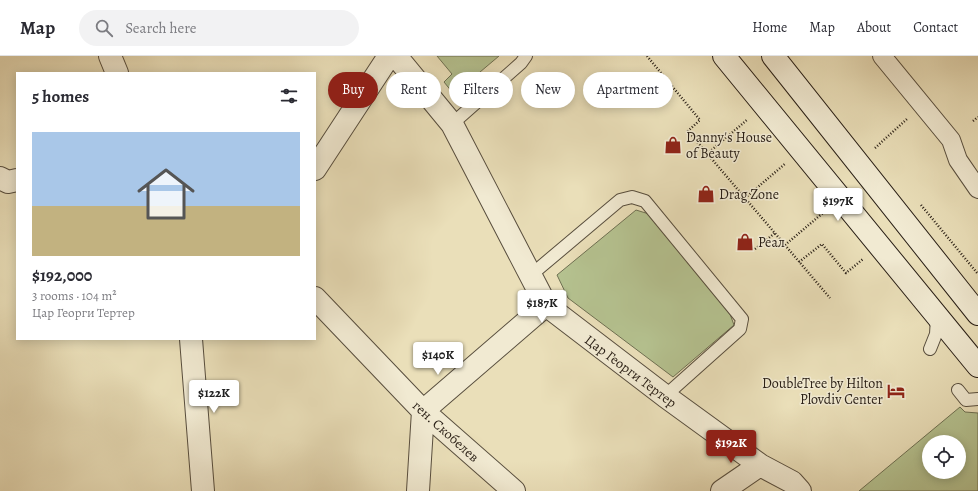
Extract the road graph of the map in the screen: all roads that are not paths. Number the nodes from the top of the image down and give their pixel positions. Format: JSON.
{"nodes":[{"id":1,"x":110,"y":56,"type":"edge"},
{"id":2,"x":389,"y":56,"type":"edge"},
{"id":3,"x":396,"y":56,"type":"edge"},
{"id":4,"x":526,"y":56,"type":"edge"},
{"id":5,"x":724,"y":56,"type":"edge"},
{"id":6,"x":773,"y":56,"type":"edge"},
{"id":7,"x":882,"y":56,"type":"edge"},
{"id":8,"x":117,"y":72,"type":"edge"},
{"id":9,"x":452,"y":124,"type":"junction"},
{"id":10,"x":316,"y":167,"type":"edge"},
{"id":11,"x":0,"y":178,"type":"edge"},
{"id":12,"x":16,"y":180,"type":"edge"},
{"id":13,"x":978,"y":189,"type":"edge"},
{"id":14,"x":531,"y":275,"type":"junction"},
{"id":15,"x":316,"y":299,"type":"edge"},
{"id":16,"x":546,"y":305,"type":"junction"},
{"id":17,"x":978,"y":314,"type":"edge"},
{"id":18,"x":937,"y":316,"type":"junction"},
{"id":19,"x":191,"y":340,"type":"edge"},
{"id":20,"x":930,"y":349,"type":"dead end"},
{"id":21,"x":978,"y":366,"type":"edge"},
{"id":22,"x":958,"y":390,"type":"dead end"},
{"id":23,"x":665,"y":396,"type":"junction"},
{"id":24,"x":978,"y":399,"type":"edge"},
{"id":25,"x":423,"y":411,"type":"junction"},
{"id":26,"x":760,"y":465,"type":"junction"},
{"id":27,"x":203,"y":491,"type":"edge"},
{"id":28,"x":418,"y":491,"type":"edge"},
{"id":29,"x":514,"y":491,"type":"edge"},
{"id":30,"x":722,"y":491,"type":"edge"},
{"id":31,"x":800,"y":491,"type":"edge"}],
"edges":[{"from":1,"to":8,"type":"street"},
{"from":2,"to":10,"type":"street"},
{"from":3,"to":9,"type":"street","name":"Цар Георги Тертер"},
{"from":4,"to":9,"type":"lane"},
{"from":5,"to":18,"type":"street"},
{"from":6,"to":17,"type":"street"},
{"from":7,"to":13,"type":"street"},
{"from":9,"to":14,"type":"street","name":"Цар Георги Тертер"},
{"from":11,"to":12,"type":"street"},
{"from":14,"to":16,"type":"street","name":"Цар Георги Тертер"},
{"from":14,"to":23,"type":"lane"},
{"from":15,"to":25,"type":"street","name":"ген. Скобелев"},
{"from":16,"to":23,"type":"street","name":"Цар Георги Тертер"},
{"from":16,"to":25,"type":"street"},
{"from":18,"to":20,"type":"lane"},
{"from":18,"to":21,"type":"street"},
{"from":19,"to":27,"type":"street"},
{"from":22,"to":24,"type":"lane"},
{"from":23,"to":26,"type":"street","name":"Цар Георги Тертер"},
{"from":25,"to":28,"type":"street"},
{"from":25,"to":29,"type":"street","name":"ген. Скобелев"},
{"from":26,"to":30,"type":"street"},
{"from":26,"to":31,"type":"street","name":"Цар Георги Тертер"}]}
